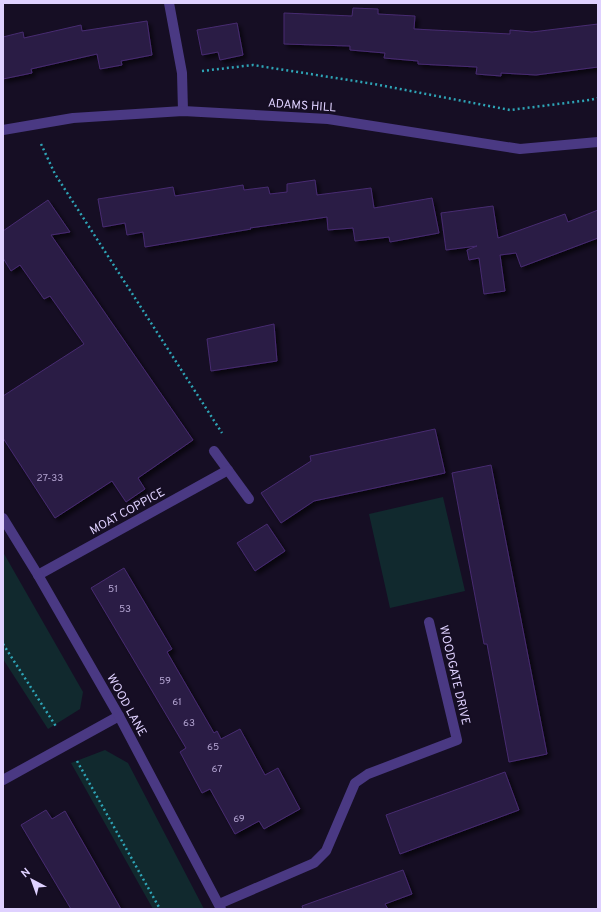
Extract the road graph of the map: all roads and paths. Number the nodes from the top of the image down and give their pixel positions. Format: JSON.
{"nodes":[{"id":1,"x":169,"y":3,"type":"edge"},
{"id":2,"x":182,"y":73,"type":"junction"},
{"id":3,"x":598,"y":98,"type":"edge"},
{"id":4,"x":183,"y":111,"type":"junction"},
{"id":5,"x":33,"y":125,"type":"junction"},
{"id":6,"x":3,"y":130,"type":"edge"},
{"id":7,"x":598,"y":142,"type":"edge"},
{"id":8,"x":214,"y":452,"type":"joint"},
{"id":9,"x":228,"y":470,"type":"junction"},
{"id":10,"x":248,"y":499,"type":"dead end"},
{"id":11,"x":3,"y":518,"type":"edge"},
{"id":12,"x":38,"y":575,"type":"junction"},
{"id":13,"x":429,"y":622,"type":"dead end"},
{"id":14,"x":3,"y":644,"type":"edge"},
{"id":15,"x":120,"y":716,"type":"junction"},
{"id":16,"x":68,"y":745,"type":"junction"},
{"id":17,"x":3,"y":780,"type":"edge"},
{"id":18,"x":220,"y":906,"type":"edge"},
{"id":19,"x":160,"y":909,"type":"edge"}],
"edges":[{"from":1,"to":2,"type":"street"},
{"from":2,"to":3,"type":"path"},
{"from":2,"to":4,"type":"street"},
{"from":4,"to":5,"type":"street","name":"ADAMS HILL"},
{"from":4,"to":7,"type":"street","name":"ADAMS HILL"},
{"from":5,"to":6,"type":"street","name":"ADAMS HILL"},
{"from":5,"to":8,"type":"path"},
{"from":8,"to":9,"type":"street"},
{"from":9,"to":10,"type":"street"},
{"from":9,"to":12,"type":"street","name":"MOAT COPPICE"},
{"from":11,"to":12,"type":"street","name":"WOOD LANE"},
{"from":12,"to":15,"type":"street","name":"WOOD LANE"},
{"from":13,"to":18,"type":"street","name":"WOODGATE DRIVE"},
{"from":14,"to":16,"type":"path"},
{"from":15,"to":16,"type":"street"},
{"from":15,"to":18,"type":"street","name":"WOOD LANE"},
{"from":16,"to":17,"type":"street"},
{"from":16,"to":19,"type":"path"}]}
